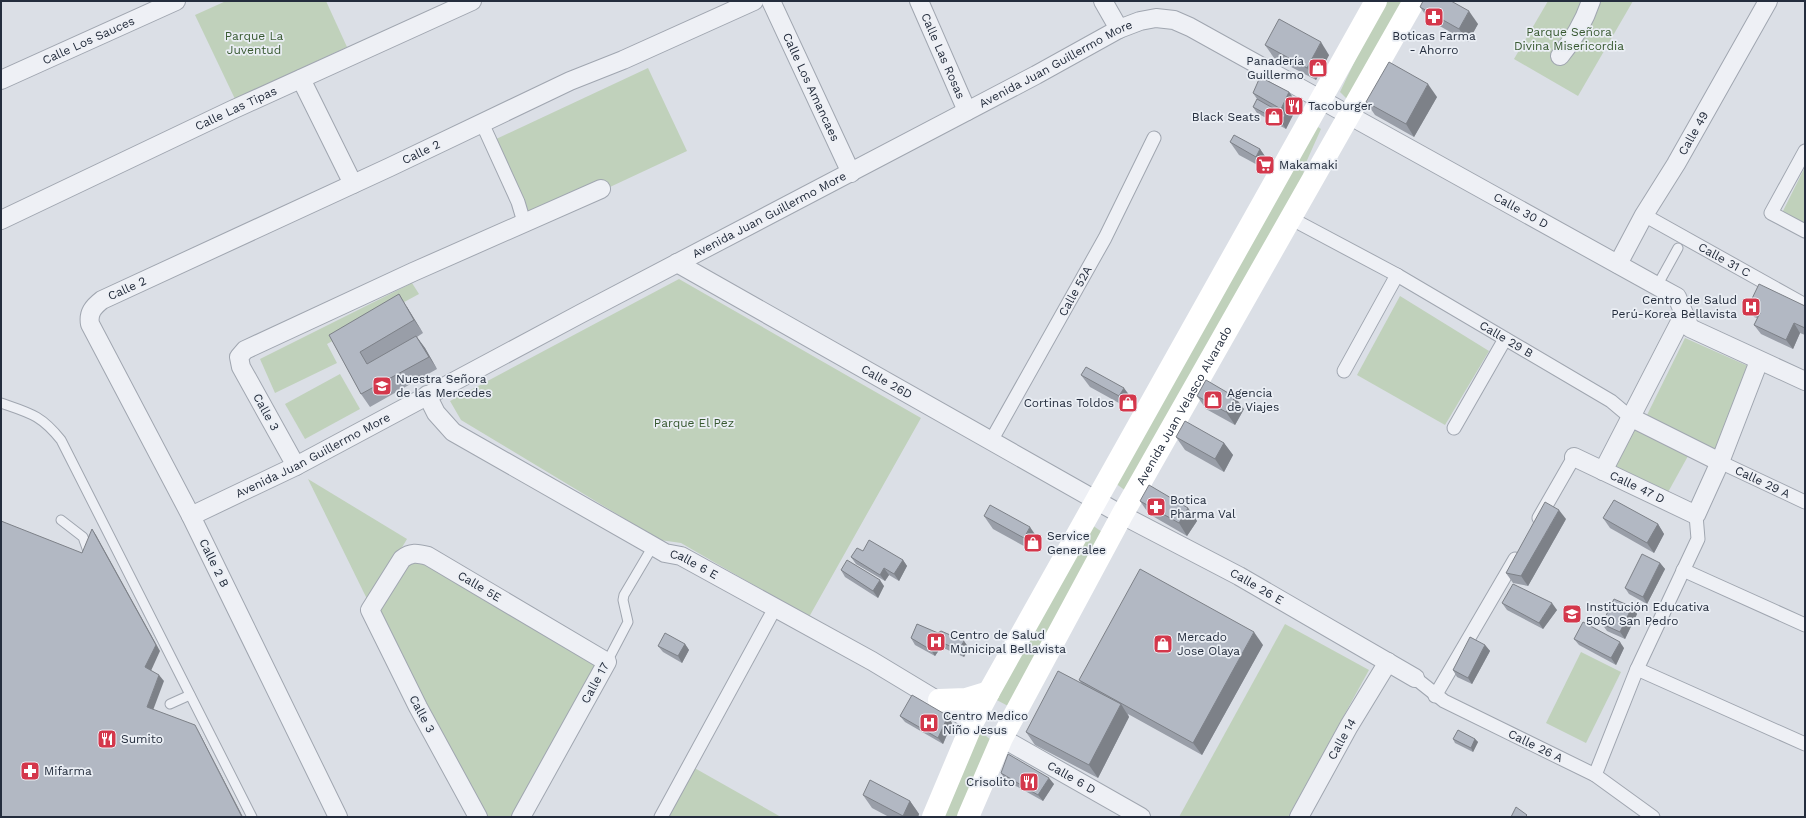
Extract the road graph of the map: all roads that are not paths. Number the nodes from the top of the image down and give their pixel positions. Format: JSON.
{"nodes":[{"id":1,"x":176,"y":1,"type":"edge"},
{"id":2,"x":472,"y":1,"type":"edge"},
{"id":3,"x":754,"y":1,"type":"edge"},
{"id":4,"x":771,"y":1,"type":"edge"},
{"id":5,"x":919,"y":1,"type":"edge"},
{"id":6,"x":1103,"y":1,"type":"edge"},
{"id":7,"x":1414,"y":1,"type":"edge"},
{"id":8,"x":1591,"y":1,"type":"edge"},
{"id":9,"x":1768,"y":1,"type":"edge"},
{"id":10,"x":1373,"y":2,"type":"edge"},
{"id":11,"x":1119,"y":29,"type":"junction"},
{"id":12,"x":1560,"y":56,"type":"dead end"},
{"id":13,"x":301,"y":79,"type":"junction"},
{"id":14,"x":1,"y":80,"type":"edge"},
{"id":15,"x":1321,"y":101,"type":"junction"},
{"id":16,"x":967,"y":111,"type":"junction"},
{"id":17,"x":1348,"y":115,"type":"junction"},
{"id":18,"x":482,"y":123,"type":"junction"},
{"id":19,"x":1154,"y":138,"type":"dead end"},
{"id":20,"x":1805,"y":151,"type":"edge"},
{"id":21,"x":851,"y":173,"type":"junction"},
{"id":22,"x":353,"y":184,"type":"junction"},
{"id":23,"x":602,"y":189,"type":"dead end"},
{"id":24,"x":3,"y":214,"type":"edge"},
{"id":25,"x":1644,"y":215,"type":"junction"},
{"id":26,"x":1290,"y":218,"type":"junction"},
{"id":27,"x":524,"y":222,"type":"junction"},
{"id":28,"x":1805,"y":231,"type":"edge"},
{"id":29,"x":1678,"y":248,"type":"dead end"},
{"id":30,"x":677,"y":263,"type":"junction"},
{"id":31,"x":1618,"y":264,"type":"junction"},
{"id":32,"x":1397,"y":276,"type":"junction"},
{"id":33,"x":1657,"y":286,"type":"junction"},
{"id":34,"x":1805,"y":305,"type":"edge"},
{"id":35,"x":92,"y":310,"type":"joint"},
{"id":36,"x":1684,"y":314,"type":"junction"},
{"id":37,"x":1505,"y":339,"type":"junction"},
{"id":38,"x":1759,"y":361,"type":"junction"},
{"id":39,"x":1344,"y":371,"type":"dead end"},
{"id":40,"x":1805,"y":382,"type":"edge"},
{"id":41,"x":427,"y":395,"type":"junction"},
{"id":42,"x":1,"y":403,"type":"edge"},
{"id":43,"x":1630,"y":417,"type":"junction"},
{"id":44,"x":1454,"y":428,"type":"dead end"},
{"id":45,"x":992,"y":441,"type":"junction"},
{"id":46,"x":1574,"y":457,"type":"joint"},
{"id":47,"x":1720,"y":462,"type":"junction"},
{"id":48,"x":296,"y":466,"type":"junction"},
{"id":49,"x":1603,"y":471,"type":"junction"},
{"id":50,"x":1096,"y":500,"type":"junction"},
{"id":51,"x":1805,"y":502,"type":"edge"},
{"id":52,"x":1122,"y":514,"type":"junction"},
{"id":53,"x":1696,"y":515,"type":"junction"},
{"id":54,"x":191,"y":516,"type":"junction"},
{"id":55,"x":61,"y":520,"type":"dead end"},
{"id":56,"x":1530,"y":532,"type":"edge"},
{"id":57,"x":653,"y":546,"type":"junction"},
{"id":58,"x":1523,"y":546,"type":"edge"},
{"id":59,"x":91,"y":559,"type":"edge"},
{"id":60,"x":1683,"y":570,"type":"junction"},
{"id":61,"x":775,"y":608,"type":"junction"},
{"id":62,"x":370,"y":610,"type":"joint"},
{"id":63,"x":1805,"y":625,"type":"edge"},
{"id":64,"x":606,"y":662,"type":"junction"},
{"id":65,"x":1388,"y":662,"type":"junction"},
{"id":66,"x":1637,"y":669,"type":"junction"},
{"id":67,"x":1415,"y":678,"type":"joint"},
{"id":68,"x":989,"y":692,"type":"junction"},
{"id":69,"x":190,"y":695,"type":"junction"},
{"id":70,"x":1435,"y":696,"type":"junction"},
{"id":71,"x":938,"y":700,"type":"junction"},
{"id":72,"x":170,"y":704,"type":"dead end"},
{"id":73,"x":976,"y":717,"type":"junction"},
{"id":74,"x":1004,"y":733,"type":"junction"},
{"id":75,"x":1805,"y":744,"type":"edge"},
{"id":76,"x":1595,"y":775,"type":"junction"},
{"id":77,"x":252,"y":817,"type":"edge"},
{"id":78,"x":338,"y":817,"type":"edge"},
{"id":79,"x":478,"y":817,"type":"edge"},
{"id":80,"x":521,"y":817,"type":"edge"},
{"id":81,"x":661,"y":817,"type":"edge"},
{"id":82,"x":933,"y":817,"type":"edge"},
{"id":83,"x":968,"y":817,"type":"edge"},
{"id":84,"x":1140,"y":817,"type":"edge"},
{"id":85,"x":1299,"y":817,"type":"edge"},
{"id":86,"x":1653,"y":817,"type":"edge"}],
"edges":[{"from":1,"to":14,"type":"street","name":"Calle Los Sauces"},
{"from":2,"to":13,"type":"street","name":"Calle Las Tipas"},
{"from":3,"to":18,"type":"street","name":"Calle 2"},
{"from":4,"to":21,"type":"street","name":"Calle Los Amancaes"},
{"from":5,"to":16,"type":"street","name":"Calle Las Rosas"},
{"from":6,"to":11,"type":"street"},
{"from":7,"to":17,"type":"main road","name":"Avenida Juan Velasco Alvarado"},
{"from":8,"to":12,"type":"street"},
{"from":9,"to":25,"type":"street","name":"Calle 49"},
{"from":10,"to":15,"type":"main road"},
{"from":11,"to":15,"type":"street","name":"Avenida Juan Guillermo More"},
{"from":11,"to":16,"type":"street","name":"Avenida Juan Guillermo More"},
{"from":13,"to":22,"type":"street"},
{"from":13,"to":24,"type":"street","name":"Calle Las Tipas"},
{"from":15,"to":17,"type":"street","name":"Avenida Juan Guillermo More"},
{"from":15,"to":50,"type":"main road"},
{"from":16,"to":21,"type":"street","name":"Avenida Juan Guillermo More"},
{"from":17,"to":26,"type":"main road","name":"Avenida Juan Velasco Alvarado"},
{"from":17,"to":31,"type":"street","name":"Calle 30 D"},
{"from":18,"to":22,"type":"street","name":"Calle 2"},
{"from":18,"to":27,"type":"street"},
{"from":19,"to":45,"type":"street","name":"Calle 52A"},
{"from":20,"to":28,"type":"street"},
{"from":21,"to":30,"type":"street","name":"Avenida Juan Guillermo More"},
{"from":22,"to":35,"type":"street","name":"Calle 2"},
{"from":23,"to":27,"type":"street"},
{"from":25,"to":31,"type":"street","name":"Calle 49"},
{"from":25,"to":34,"type":"street","name":"Calle 31 C"},
{"from":26,"to":32,"type":"street","name":"Calle 29 B"},
{"from":26,"to":52,"type":"main road","name":"Avenida Juan Velasco Alvarado"},
{"from":27,"to":48,"type":"street","name":"Calle 3"},
{"from":29,"to":33,"type":"lane"},
{"from":30,"to":41,"type":"street","name":"Avenida Juan Guillermo More"},
{"from":30,"to":45,"type":"street","name":"Calle 26D"},
{"from":31,"to":33,"type":"street","name":"Calle 30 D"},
{"from":32,"to":37,"type":"street","name":"Calle 29 B"},
{"from":32,"to":39,"type":"street"},
{"from":33,"to":36,"type":"street","name":"Calle 30 D"},
{"from":35,"to":54,"type":"street","name":"Calle 2 B"},
{"from":36,"to":38,"type":"street","name":"Calle 30 D"},
{"from":36,"to":43,"type":"street"},
{"from":37,"to":43,"type":"street","name":"Calle 29 B"},
{"from":37,"to":44,"type":"street"},
{"from":38,"to":40,"type":"street","name":"Calle 30 D"},
{"from":38,"to":47,"type":"street"},
{"from":41,"to":48,"type":"street","name":"Avenida Juan Guillermo More"},
{"from":41,"to":57,"type":"street","name":"Calle 6 E"},
{"from":42,"to":69,"type":"lane"},
{"from":43,"to":47,"type":"street","name":"Calle 29 B"},
{"from":43,"to":49,"type":"street"},
{"from":45,"to":50,"type":"street","name":"Calle 26D"},
{"from":46,"to":49,"type":"street","name":"Calle 47 D"},
{"from":46,"to":56,"type":"street","name":"Calle 47 D"},
{"from":47,"to":51,"type":"street","name":"Calle 29 A"},
{"from":47,"to":53,"type":"street"},
{"from":48,"to":54,"type":"street","name":"Avenida Juan Guillermo More"},
{"from":49,"to":53,"type":"street","name":"Calle 47 D"},
{"from":50,"to":52,"type":"street","name":"Calle 26 E"},
{"from":50,"to":68,"type":"main road"},
{"from":52,"to":65,"type":"street","name":"Calle 26 E"},
{"from":52,"to":74,"type":"main road","name":"Avenida Juan Velasco Alvarado"},
{"from":53,"to":60,"type":"street"},
{"from":54,"to":78,"type":"street","name":"Calle 2 B"},
{"from":55,"to":59,"type":"lane"},
{"from":57,"to":61,"type":"street","name":"Calle 6 E"},
{"from":57,"to":64,"type":"lane","name":"Calle 17"},
{"from":58,"to":70,"type":"street"},
{"from":60,"to":63,"type":"street"},
{"from":60,"to":66,"type":"street"},
{"from":61,"to":71,"type":"street","name":"Calle 6 E"},
{"from":61,"to":81,"type":"street"},
{"from":62,"to":64,"type":"street","name":"Calle 5E"},
{"from":62,"to":79,"type":"street","name":"Calle 3"},
{"from":64,"to":80,"type":"street","name":"Calle 17"},
{"from":65,"to":67,"type":"street","name":"Calle 26 E"},
{"from":65,"to":85,"type":"street","name":"Calle 14"},
{"from":66,"to":75,"type":"street"},
{"from":66,"to":76,"type":"street"},
{"from":67,"to":70,"type":"street","name":"Calle 26 A"},
{"from":68,"to":71,"type":"main road"},
{"from":68,"to":73,"type":"main road"},
{"from":69,"to":72,"type":"lane"},
{"from":69,"to":77,"type":"lane"},
{"from":70,"to":76,"type":"street","name":"Calle 26 A"},
{"from":71,"to":73,"type":"street","name":"Calle 6 E"},
{"from":73,"to":74,"type":"main road"},
{"from":73,"to":82,"type":"main road"},
{"from":74,"to":83,"type":"main road","name":"Avenida Juan Velasco Alvarado"},
{"from":74,"to":84,"type":"street","name":"Calle 6 D"},
{"from":76,"to":86,"type":"street","name":"Calle 26 A"}]}
